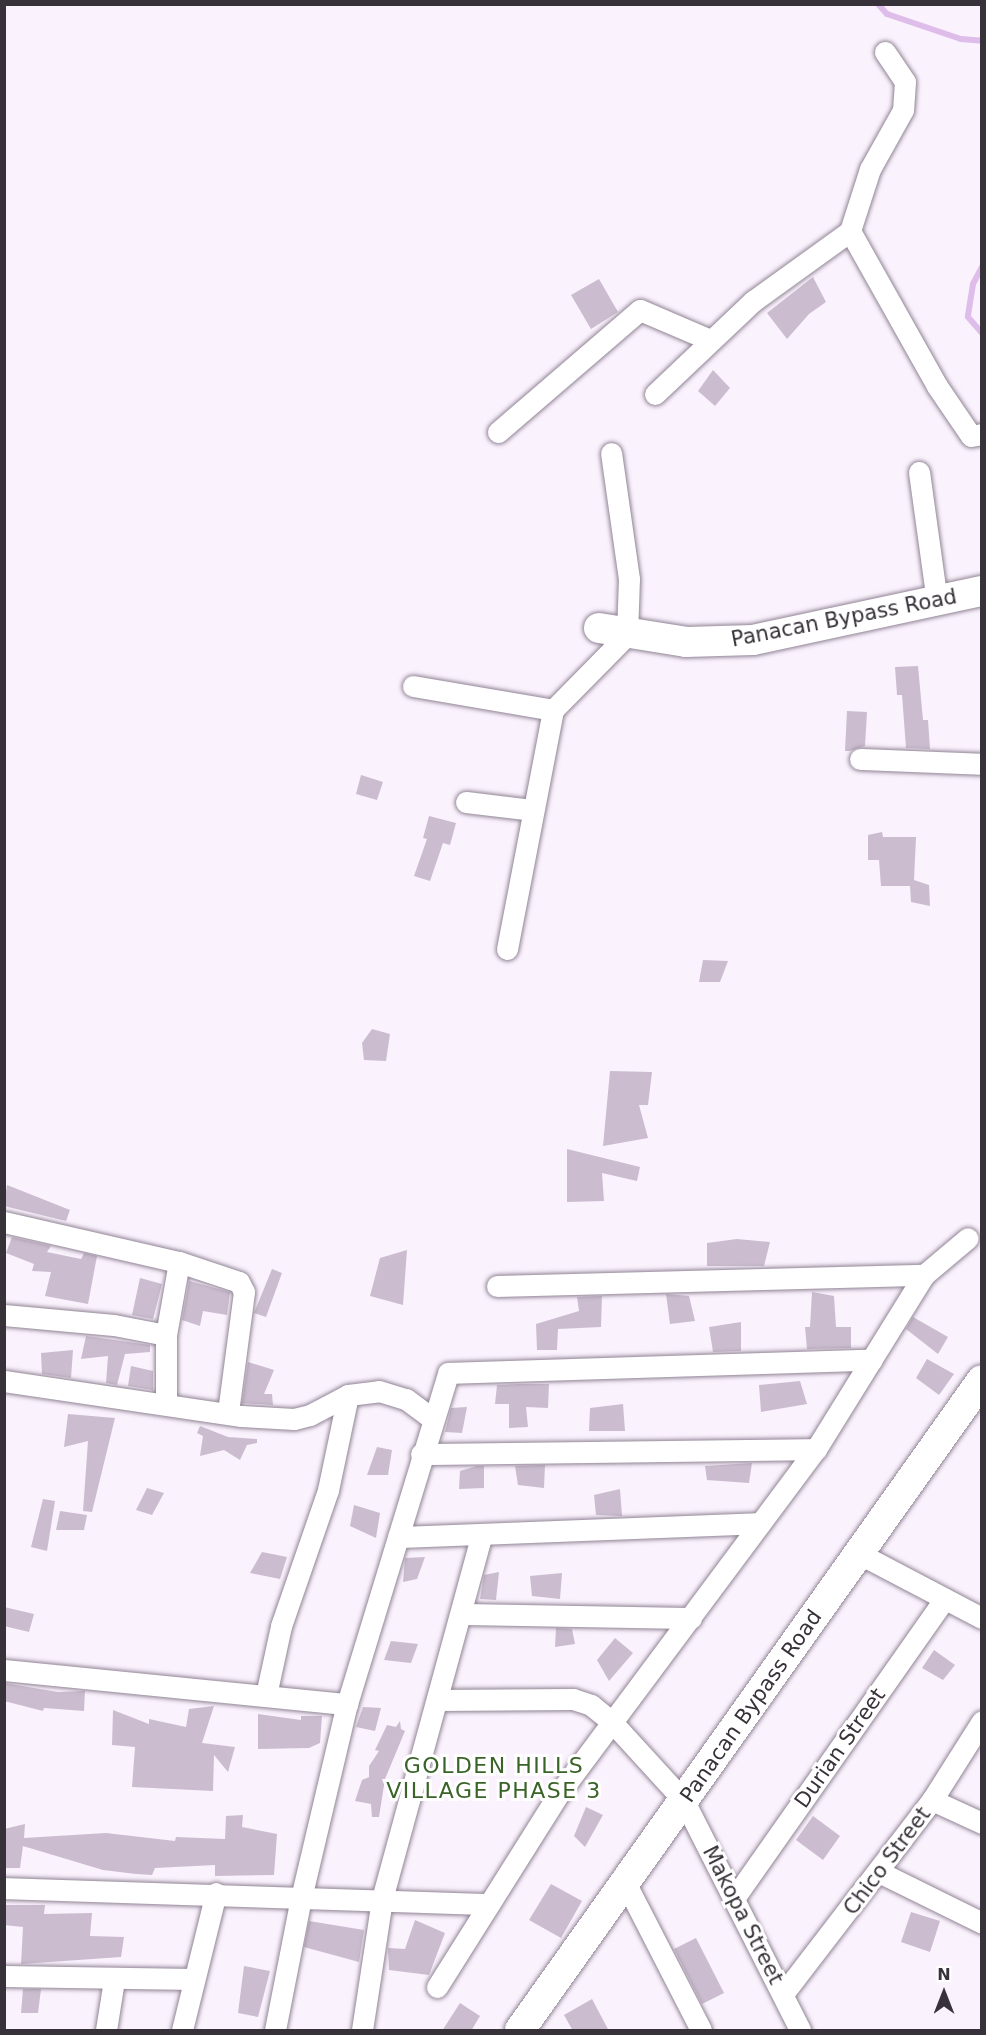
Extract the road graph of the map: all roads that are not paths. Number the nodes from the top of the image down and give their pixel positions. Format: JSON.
{"nodes":[{"id":1,"x":885,"y":52,"type":"dead end"},
{"id":2,"x":850,"y":231,"type":"junction"},
{"id":3,"x":710,"y":340,"type":"junction"},
{"id":4,"x":655,"y":394,"type":"dead end"},
{"id":5,"x":498,"y":432,"type":"dead end"},
{"id":6,"x":981,"y":434,"type":"edge"},
{"id":7,"x":611,"y":453,"type":"dead end"},
{"id":8,"x":919,"y":472,"type":"dead end"},
{"id":9,"x":981,"y":591,"type":"edge"},
{"id":10,"x":937,"y":601,"type":"junction"},
{"id":11,"x":613,"y":632,"type":"junction"},
{"id":12,"x":413,"y":686,"type":"dead end"},
{"id":13,"x":553,"y":710,"type":"junction"},
{"id":14,"x":860,"y":759,"type":"dead end"},
{"id":15,"x":981,"y":764,"type":"edge"},
{"id":16,"x":466,"y":802,"type":"dead end"},
{"id":17,"x":532,"y":810,"type":"junction"},
{"id":18,"x":507,"y":949,"type":"dead end"},
{"id":19,"x":5,"y":1224,"type":"edge"},
{"id":20,"x":968,"y":1238,"type":"dead end"},
{"id":21,"x":179,"y":1262,"type":"junction"},
{"id":22,"x":924,"y":1275,"type":"junction"},
{"id":23,"x":497,"y":1286,"type":"dead end"},
{"id":24,"x":4,"y":1316,"type":"edge"},
{"id":25,"x":166,"y":1335,"type":"junction"},
{"id":26,"x":872,"y":1360,"type":"junction"},
{"id":27,"x":981,"y":1380,"type":"edge"},
{"id":28,"x":4,"y":1381,"type":"edge"},
{"id":29,"x":348,"y":1395,"type":"junction"},
{"id":30,"x":166,"y":1404,"type":"junction"},
{"id":31,"x":228,"y":1412,"type":"junction"},
{"id":32,"x":433,"y":1419,"type":"junction"},
{"id":33,"x":816,"y":1449,"type":"junction"},
{"id":34,"x":421,"y":1454,"type":"junction"},
{"id":35,"x":759,"y":1523,"type":"junction"},
{"id":36,"x":482,"y":1534,"type":"junction"},
{"id":37,"x":398,"y":1538,"type":"junction"},
{"id":38,"x":858,"y":1554,"type":"junction"},
{"id":39,"x":944,"y":1600,"type":"junction"},
{"id":40,"x":461,"y":1614,"type":"junction"},
{"id":41,"x":691,"y":1618,"type":"junction"},
{"id":42,"x":981,"y":1618,"type":"edge"},
{"id":43,"x":4,"y":1670,"type":"edge"},
{"id":44,"x":266,"y":1695,"type":"junction"},
{"id":45,"x":437,"y":1700,"type":"junction"},
{"id":46,"x":347,"y":1704,"type":"junction"},
{"id":47,"x":611,"y":1721,"type":"junction"},
{"id":48,"x":981,"y":1721,"type":"edge"},
{"id":49,"x":932,"y":1800,"type":"junction"},
{"id":50,"x":684,"y":1801,"type":"junction"},
{"id":51,"x":981,"y":1823,"type":"edge"},
{"id":52,"x":879,"y":1872,"type":"junction"},
{"id":53,"x":626,"y":1884,"type":"junction"},
{"id":54,"x":4,"y":1888,"type":"edge"},
{"id":55,"x":216,"y":1893,"type":"junction"},
{"id":56,"x":735,"y":1897,"type":"junction"},
{"id":57,"x":301,"y":1898,"type":"junction"},
{"id":58,"x":382,"y":1899,"type":"junction"},
{"id":59,"x":489,"y":1904,"type":"junction"},
{"id":60,"x":981,"y":1923,"type":"edge"},
{"id":61,"x":4,"y":1976,"type":"edge"},
{"id":62,"x":194,"y":1979,"type":"junction"},
{"id":63,"x":114,"y":1980,"type":"junction"},
{"id":64,"x":437,"y":1987,"type":"dead end"},
{"id":65,"x":783,"y":1994,"type":"junction"},
{"id":66,"x":106,"y":2031,"type":"edge"},
{"id":67,"x":182,"y":2031,"type":"edge"},
{"id":68,"x":275,"y":2031,"type":"edge"},
{"id":69,"x":362,"y":2031,"type":"edge"},
{"id":70,"x":520,"y":2031,"type":"edge"},
{"id":71,"x":701,"y":2031,"type":"edge"},
{"id":72,"x":800,"y":2031,"type":"edge"}],
"edges":[{"from":1,"to":2,"type":"street"},
{"from":2,"to":3,"type":"street"},
{"from":2,"to":6,"type":"street"},
{"from":3,"to":4,"type":"street"},
{"from":3,"to":5,"type":"street"},
{"from":7,"to":11,"type":"street"},
{"from":8,"to":10,"type":"street"},
{"from":9,"to":10,"type":"main road","name":"Panacan Bypass Road"},
{"from":10,"to":11,"type":"main road","name":"Panacan Bypass Road"},
{"from":11,"to":13,"type":"street"},
{"from":12,"to":13,"type":"street"},
{"from":13,"to":17,"type":"street"},
{"from":14,"to":15,"type":"street"},
{"from":16,"to":17,"type":"street"},
{"from":17,"to":18,"type":"street"},
{"from":19,"to":21,"type":"street"},
{"from":20,"to":22,"type":"street"},
{"from":21,"to":25,"type":"street"},
{"from":21,"to":31,"type":"street"},
{"from":22,"to":23,"type":"street"},
{"from":22,"to":26,"type":"street"},
{"from":24,"to":25,"type":"street"},
{"from":25,"to":30,"type":"street"},
{"from":26,"to":32,"type":"street"},
{"from":26,"to":33,"type":"street"},
{"from":27,"to":38,"type":"main road","name":"Panacan Bypass Road"},
{"from":28,"to":30,"type":"street"},
{"from":29,"to":31,"type":"street"},
{"from":29,"to":32,"type":"street"},
{"from":29,"to":44,"type":"street"},
{"from":30,"to":31,"type":"street"},
{"from":32,"to":34,"type":"street"},
{"from":33,"to":34,"type":"street"},
{"from":33,"to":35,"type":"street"},
{"from":34,"to":37,"type":"street"},
{"from":35,"to":36,"type":"street"},
{"from":35,"to":41,"type":"street"},
{"from":36,"to":37,"type":"street"},
{"from":36,"to":40,"type":"street"},
{"from":37,"to":46,"type":"street"},
{"from":38,"to":39,"type":"street"},
{"from":38,"to":50,"type":"main road","name":"Panacan Bypass Road"},
{"from":39,"to":42,"type":"street"},
{"from":39,"to":56,"type":"street","name":"Durian Street"},
{"from":40,"to":41,"type":"street"},
{"from":40,"to":45,"type":"street"},
{"from":41,"to":47,"type":"street"},
{"from":43,"to":44,"type":"street"},
{"from":44,"to":46,"type":"street"},
{"from":45,"to":47,"type":"street","name":"Makopa Street"},
{"from":45,"to":58,"type":"street"},
{"from":46,"to":57,"type":"street"},
{"from":47,"to":50,"type":"street","name":"Makopa Street"},
{"from":47,"to":59,"type":"street"},
{"from":48,"to":49,"type":"street","name":"Chico Street"},
{"from":49,"to":51,"type":"street"},
{"from":49,"to":52,"type":"street","name":"Chico Street"},
{"from":50,"to":53,"type":"main road","name":"Panacan Bypass Road"},
{"from":50,"to":56,"type":"street","name":"Makopa Street"},
{"from":52,"to":60,"type":"street"},
{"from":52,"to":65,"type":"street","name":"Chico Street"},
{"from":53,"to":70,"type":"main road","name":"Panacan Bypass Road"},
{"from":53,"to":71,"type":"street"},
{"from":54,"to":55,"type":"street"},
{"from":55,"to":57,"type":"street"},
{"from":55,"to":62,"type":"street"},
{"from":56,"to":65,"type":"street","name":"Makopa Street"},
{"from":57,"to":58,"type":"street"},
{"from":57,"to":68,"type":"street"},
{"from":58,"to":59,"type":"street"},
{"from":58,"to":69,"type":"street"},
{"from":59,"to":64,"type":"street"},
{"from":61,"to":63,"type":"street"},
{"from":62,"to":63,"type":"street"},
{"from":62,"to":67,"type":"street"},
{"from":63,"to":66,"type":"street"},
{"from":65,"to":72,"type":"street","name":"Makopa Street"}]}
